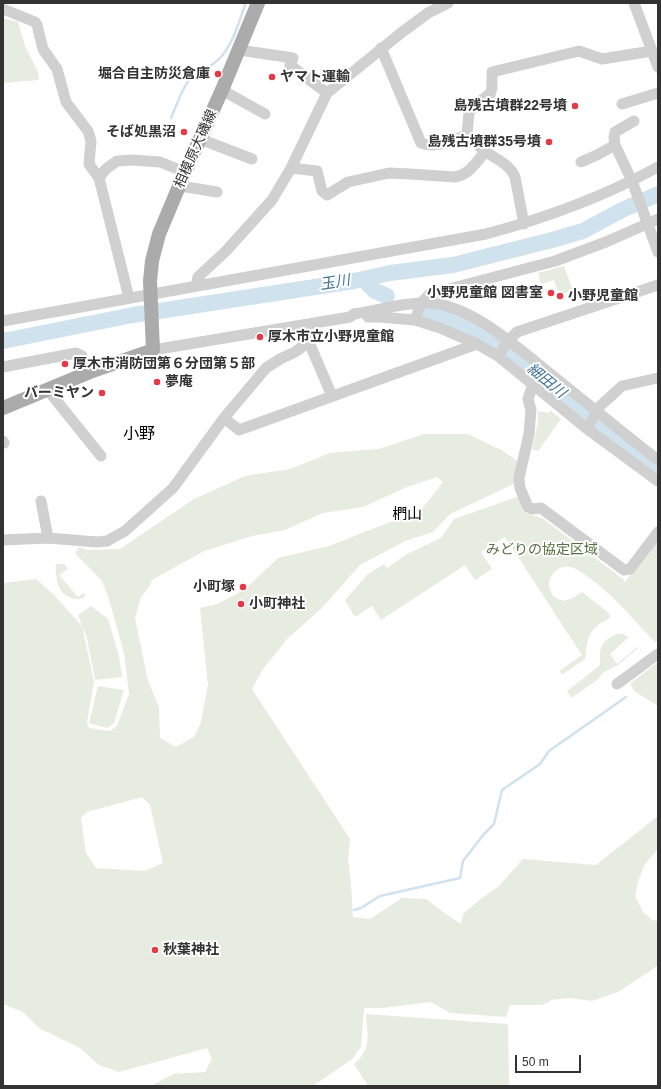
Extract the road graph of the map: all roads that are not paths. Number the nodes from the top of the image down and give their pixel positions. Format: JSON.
{"nodes":[{"id":1,"x":258,"y":3,"type":"edge"},
{"id":2,"x":448,"y":3,"type":"edge"},
{"id":3,"x":634,"y":3,"type":"edge"},
{"id":4,"x":3,"y":8,"type":"edge"},
{"id":5,"x":382,"y":48,"type":"junction"},
{"id":6,"x":239,"y":50,"type":"junction"},
{"id":7,"x":652,"y":51,"type":"junction"},
{"id":8,"x":658,"y":67,"type":"edge"},
{"id":9,"x":222,"y":90,"type":"junction"},
{"id":10,"x":328,"y":93,"type":"junction"},
{"id":11,"x":658,"y":93,"type":"edge"},
{"id":12,"x":626,"y":100,"type":"dead end"},
{"id":13,"x":265,"y":114,"type":"dead end"},
{"id":14,"x":634,"y":121,"type":"dead end"},
{"id":15,"x":467,"y":135,"type":"junction"},
{"id":16,"x":200,"y":139,"type":"junction"},
{"id":17,"x":615,"y":145,"type":"junction"},
{"id":18,"x":485,"y":152,"type":"junction"},
{"id":19,"x":252,"y":159,"type":"dead end"},
{"id":20,"x":581,"y":162,"type":"dead end"},
{"id":21,"x":658,"y":167,"type":"edge"},
{"id":22,"x":291,"y":168,"type":"junction"},
{"id":23,"x":185,"y":172,"type":"junction"},
{"id":24,"x":99,"y":178,"type":"junction"},
{"id":25,"x":633,"y":184,"type":"junction"},
{"id":26,"x":180,"y":186,"type":"junction"},
{"id":27,"x":217,"y":192,"type":"dead end"},
{"id":28,"x":651,"y":220,"type":"edge"},
{"id":29,"x":524,"y":224,"type":"junction"},
{"id":30,"x":658,"y":252,"type":"edge"},
{"id":31,"x":658,"y":285,"type":"edge"},
{"id":32,"x":196,"y":286,"type":"junction"},
{"id":33,"x":151,"y":297,"type":"junction"},
{"id":34,"x":130,"y":298,"type":"junction"},
{"id":35,"x":418,"y":311,"type":"junction"},
{"id":36,"x":350,"y":317,"type":"junction"},
{"id":37,"x":3,"y":321,"type":"edge"},
{"id":38,"x":306,"y":325,"type":"junction"},
{"id":39,"x":305,"y":342,"type":"junction"},
{"id":40,"x":477,"y":344,"type":"junction"},
{"id":41,"x":153,"y":346,"type":"junction"},
{"id":42,"x":503,"y":349,"type":"junction"},
{"id":43,"x":3,"y":367,"type":"edge"},
{"id":44,"x":90,"y":372,"type":"junction"},
{"id":45,"x":658,"y":378,"type":"edge"},
{"id":46,"x":533,"y":384,"type":"junction"},
{"id":47,"x":47,"y":389,"type":"junction"},
{"id":48,"x":332,"y":396,"type":"junction"},
{"id":49,"x":3,"y":408,"type":"edge"},
{"id":50,"x":224,"y":418,"type":"junction"},
{"id":51,"x":592,"y":420,"type":"junction"},
{"id":52,"x":101,"y":456,"type":"dead end"},
{"id":53,"x":658,"y":460,"type":"edge"},
{"id":54,"x":658,"y":481,"type":"edge"},
{"id":55,"x":41,"y":501,"type":"dead end"},
{"id":56,"x":658,"y":532,"type":"edge"},
{"id":57,"x":48,"y":538,"type":"junction"},
{"id":58,"x":3,"y":540,"type":"edge"},
{"id":59,"x":658,"y":654,"type":"edge"},
{"id":60,"x":617,"y":684,"type":"dead end"}],
"edges":[{"from":1,"to":6,"type":"main road","name":"相模原大磯線"},
{"from":2,"to":5,"type":"street"},
{"from":3,"to":7,"type":"street"},
{"from":4,"to":24,"type":"street"},
{"from":5,"to":10,"type":"street"},
{"from":5,"to":15,"type":"street"},
{"from":6,"to":9,"type":"main road","name":"相模原大磯線"},
{"from":6,"to":10,"type":"street"},
{"from":7,"to":8,"type":"street"},
{"from":7,"to":15,"type":"street"},
{"from":9,"to":13,"type":"street"},
{"from":9,"to":16,"type":"main road","name":"相模原大磯線"},
{"from":10,"to":22,"type":"street"},
{"from":11,"to":12,"type":"street"},
{"from":14,"to":17,"type":"street"},
{"from":15,"to":18,"type":"street"},
{"from":16,"to":19,"type":"street"},
{"from":16,"to":23,"type":"main road","name":"相模原大磯線"},
{"from":17,"to":20,"type":"street"},
{"from":17,"to":25,"type":"street"},
{"from":18,"to":22,"type":"street"},
{"from":18,"to":29,"type":"street"},
{"from":21,"to":25,"type":"street"},
{"from":22,"to":32,"type":"street"},
{"from":23,"to":24,"type":"street"},
{"from":23,"to":26,"type":"main road","name":"相模原大磯線"},
{"from":24,"to":34,"type":"street"},
{"from":25,"to":28,"type":"street"},
{"from":25,"to":29,"type":"street"},
{"from":26,"to":27,"type":"street"},
{"from":26,"to":33,"type":"main road","name":"相模原大磯線"},
{"from":28,"to":30,"type":"street"},
{"from":28,"to":35,"type":"street"},
{"from":29,"to":32,"type":"street"},
{"from":31,"to":42,"type":"street"},
{"from":32,"to":33,"type":"street"},
{"from":33,"to":34,"type":"street"},
{"from":33,"to":41,"type":"main road","name":"相模原大磯線"},
{"from":34,"to":37,"type":"street"},
{"from":35,"to":36,"type":"street"},
{"from":35,"to":36,"type":"street"},
{"from":35,"to":40,"type":"street"},
{"from":35,"to":42,"type":"street"},
{"from":36,"to":38,"type":"street"},
{"from":38,"to":39,"type":"street"},
{"from":38,"to":41,"type":"street"},
{"from":39,"to":48,"type":"street"},
{"from":39,"to":50,"type":"street"},
{"from":40,"to":42,"type":"street"},
{"from":40,"to":48,"type":"street"},
{"from":41,"to":44,"type":"main road"},
{"from":42,"to":46,"type":"street"},
{"from":42,"to":51,"type":"street"},
{"from":43,"to":44,"type":"street"},
{"from":44,"to":47,"type":"main road"},
{"from":45,"to":51,"type":"street"},
{"from":46,"to":51,"type":"street"},
{"from":46,"to":56,"type":"street"},
{"from":47,"to":49,"type":"main road"},
{"from":47,"to":52,"type":"street"},
{"from":48,"to":50,"type":"street"},
{"from":50,"to":57,"type":"street"},
{"from":51,"to":53,"type":"street"},
{"from":51,"to":54,"type":"street"},
{"from":55,"to":57,"type":"street"},
{"from":57,"to":58,"type":"street"},
{"from":59,"to":60,"type":"street"}]}
